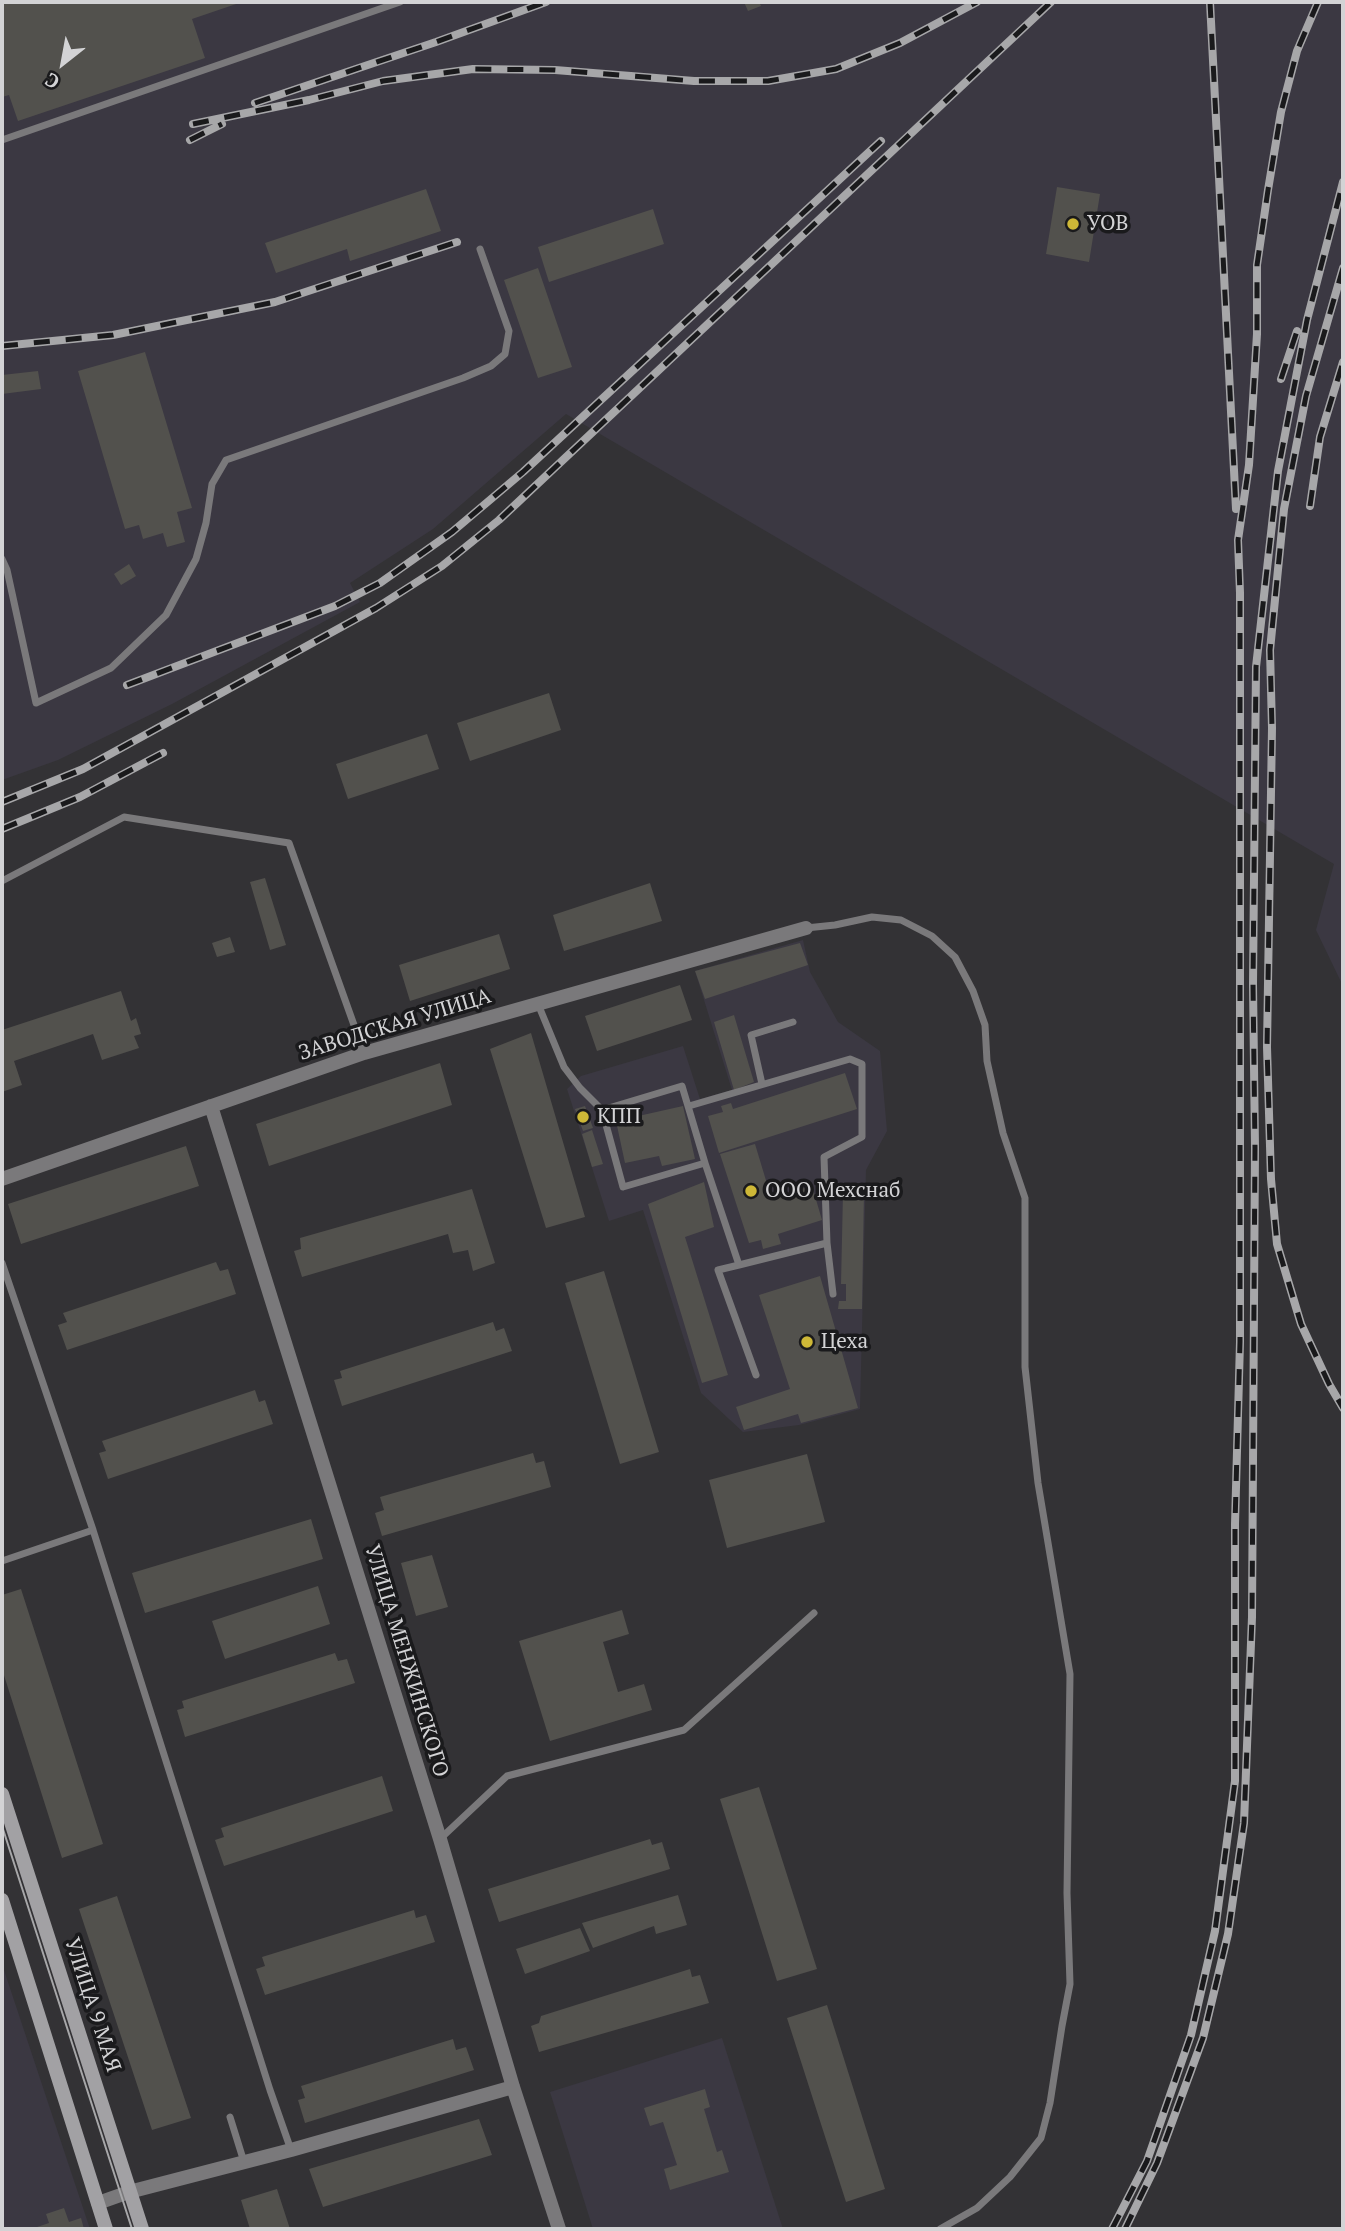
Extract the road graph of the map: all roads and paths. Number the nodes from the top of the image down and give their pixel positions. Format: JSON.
{"nodes":[{"id":1,"x":400,"y":2,"type":"edge"},
{"id":2,"x":2,"y":140,"type":"edge"},
{"id":3,"x":480,"y":249,"type":"dead end"},
{"id":4,"x":2,"y":559,"type":"edge"},
{"id":5,"x":2,"y":881,"type":"edge"},
{"id":6,"x":806,"y":928,"type":"joint"},
{"id":7,"x":537,"y":1004,"type":"junction"},
{"id":8,"x":793,"y":1021,"type":"dead end"},
{"id":9,"x":364,"y":1053,"type":"junction"},
{"id":10,"x":762,"y":1084,"type":"junction"},
{"id":11,"x":211,"y":1106,"type":"junction"},
{"id":12,"x":689,"y":1106,"type":"junction"},
{"id":13,"x":602,"y":1110,"type":"junction"},
{"id":14,"x":705,"y":1163,"type":"junction"},
{"id":15,"x":2,"y":1179,"type":"edge"},
{"id":16,"x":827,"y":1242,"type":"junction"},
{"id":17,"x":2,"y":1263,"type":"edge"},
{"id":18,"x":739,"y":1265,"type":"junction"},
{"id":19,"x":833,"y":1294,"type":"dead end"},
{"id":20,"x":756,"y":1375,"type":"dead end"},
{"id":21,"x":93,"y":1530,"type":"junction"},
{"id":22,"x":2,"y":1561,"type":"edge"},
{"id":23,"x":814,"y":1613,"type":"dead end"},
{"id":24,"x":2,"y":1794,"type":"edge"},
{"id":25,"x":440,"y":1839,"type":"junction"},
{"id":26,"x":2,"y":1900,"type":"edge"},
{"id":27,"x":513,"y":2087,"type":"junction"},
{"id":28,"x":230,"y":2117,"type":"dead end"},
{"id":29,"x":292,"y":2150,"type":"junction"},
{"id":30,"x":244,"y":2162,"type":"junction"},
{"id":31,"x":130,"y":2192,"type":"junction"},
{"id":32,"x":98,"y":2203,"type":"junction"},
{"id":33,"x":106,"y":2229,"type":"edge"},
{"id":34,"x":142,"y":2229,"type":"edge"},
{"id":35,"x":559,"y":2229,"type":"edge"},
{"id":36,"x":940,"y":2229,"type":"edge"}],
"edges":[{"from":1,"to":2,"type":"lane"},
{"from":3,"to":4,"type":"lane"},
{"from":5,"to":9,"type":"lane"},
{"from":6,"to":7,"type":"street","name":"ЗАВОДСКАЯ УЛИЦА"},
{"from":6,"to":36,"type":"lane"},
{"from":7,"to":9,"type":"street","name":"ЗАВОДСКАЯ УЛИЦА"},
{"from":7,"to":13,"type":"lane"},
{"from":8,"to":10,"type":"lane"},
{"from":9,"to":11,"type":"street","name":"ЗАВОДСКАЯ УЛИЦА"},
{"from":10,"to":12,"type":"lane"},
{"from":10,"to":16,"type":"lane"},
{"from":11,"to":15,"type":"street","name":"ЗАВОДСКАЯ УЛИЦА"},
{"from":11,"to":25,"type":"street","name":"УЛИЦА МЕНЖИНСКОГО"},
{"from":12,"to":13,"type":"lane"},
{"from":12,"to":14,"type":"lane"},
{"from":13,"to":14,"type":"lane"},
{"from":14,"to":18,"type":"lane"},
{"from":16,"to":18,"type":"lane"},
{"from":16,"to":19,"type":"lane"},
{"from":17,"to":21,"type":"lane"},
{"from":18,"to":20,"type":"lane"},
{"from":21,"to":22,"type":"lane"},
{"from":21,"to":29,"type":"lane"},
{"from":23,"to":25,"type":"lane"},
{"from":24,"to":31,"type":"main road","name":"УЛИЦА 9 МАЯ"},
{"from":25,"to":27,"type":"street","name":"УЛИЦА МЕНЖИНСКОГО"},
{"from":26,"to":32,"type":"main road"},
{"from":27,"to":29,"type":"street"},
{"from":27,"to":35,"type":"street","name":"УЛИЦА МЕНЖИНСКОГО"},
{"from":28,"to":30,"type":"lane"},
{"from":29,"to":30,"type":"street"},
{"from":30,"to":31,"type":"street"},
{"from":31,"to":32,"type":"street"},
{"from":31,"to":34,"type":"main road","name":"УЛИЦА 9 МАЯ"},
{"from":32,"to":33,"type":"main road"}]}
